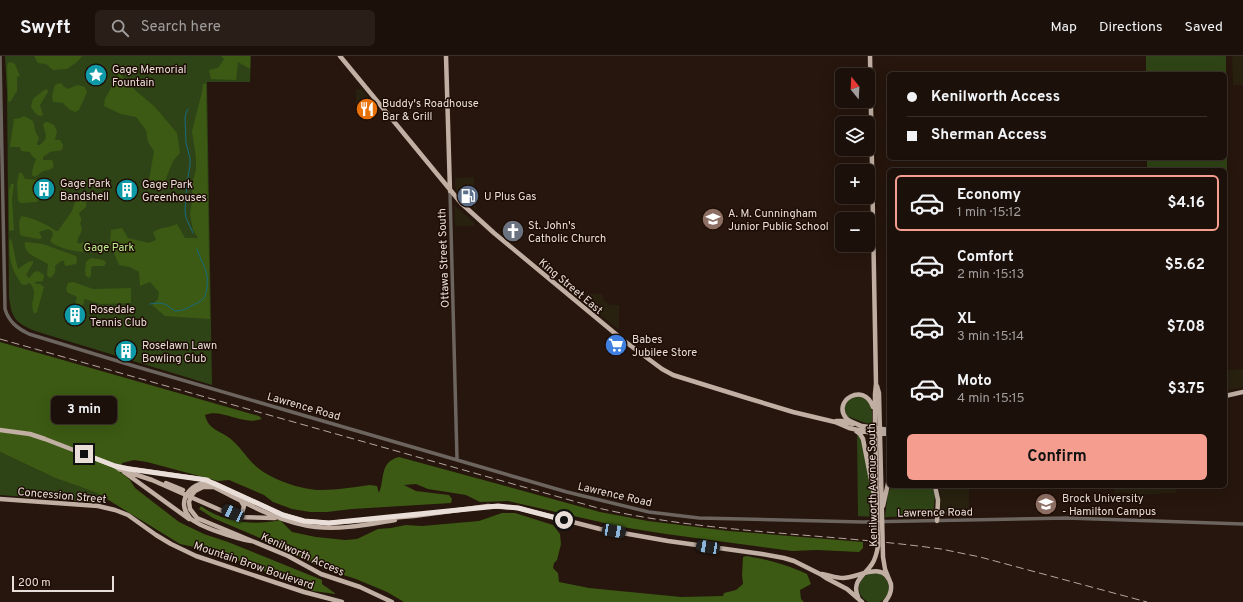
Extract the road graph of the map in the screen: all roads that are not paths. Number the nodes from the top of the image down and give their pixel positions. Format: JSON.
{"nodes":[{"id":1,"x":0,"y":56,"type":"edge"},
{"id":2,"x":340,"y":56,"type":"edge"},
{"id":3,"x":446,"y":56,"type":"edge"},
{"id":4,"x":870,"y":56,"type":"edge"},
{"id":5,"x":0,"y":82,"type":"edge"},
{"id":6,"x":450,"y":191,"type":"junction"},
{"id":7,"x":876,"y":384,"type":"junction"},
{"id":8,"x":1243,"y":392,"type":"edge"},
{"id":9,"x":1227,"y":396,"type":"edge"},
{"id":10,"x":875,"y":411,"type":"junction"},
{"id":11,"x":835,"y":422,"type":"junction"},
{"id":12,"x":863,"y":427,"type":"junction"},
{"id":13,"x":849,"y":428,"type":"junction"},
{"id":14,"x":0,"y":430,"type":"edge"},
{"id":15,"x":871,"y":431,"type":"junction"},
{"id":16,"x":887,"y":432,"type":"edge"},
{"id":17,"x":457,"y":460,"type":"junction"},
{"id":18,"x":117,"y":467,"type":"junction"},
{"id":19,"x":129,"y":469,"type":"junction"},
{"id":20,"x":214,"y":482,"type":"junction"},
{"id":21,"x":888,"y":488,"type":"edge"},
{"id":22,"x":935,"y":488,"type":"edge"},
{"id":23,"x":192,"y":491,"type":"junction"},
{"id":24,"x":0,"y":499,"type":"edge"},
{"id":25,"x":188,"y":500,"type":"junction"},
{"id":26,"x":240,"y":500,"type":"junction"},
{"id":27,"x":877,"y":511,"type":"junction"},
{"id":28,"x":122,"y":512,"type":"joint"},
{"id":29,"x":881,"y":515,"type":"junction"},
{"id":30,"x":414,"y":516,"type":"junction"},
{"id":31,"x":285,"y":520,"type":"junction"},
{"id":32,"x":937,"y":521,"type":"junction"},
{"id":33,"x":1243,"y":524,"type":"edge"},
{"id":34,"x":205,"y":527,"type":"junction"},
{"id":35,"x":251,"y":541,"type":"junction"},
{"id":36,"x":820,"y":574,"type":"junction"},
{"id":37,"x":864,"y":574,"type":"junction"},
{"id":38,"x":891,"y":584,"type":"junction"},
{"id":39,"x":342,"y":602,"type":"edge"},
{"id":40,"x":392,"y":602,"type":"edge"},
{"id":41,"x":862,"y":602,"type":"edge"},
{"id":42,"x":885,"y":602,"type":"edge"}],
"edges":[{"from":1,"to":5,"type":"street"},
{"from":2,"to":6,"type":"main road","name":"King Street East"},
{"from":3,"to":6,"type":"main road","name":"Ottawa Street South"},
{"from":4,"to":7,"type":"main road","name":"Kenilworth Avenue South"},
{"from":5,"to":17,"type":"street","name":"Lawrence Road"},
{"from":6,"to":11,"type":"main road","name":"King Street East"},
{"from":6,"to":17,"type":"street","name":"Ottawa Street South"},
{"from":7,"to":10,"type":"main road","name":"Kenilworth Avenue South"},
{"from":7,"to":29,"type":"main road","name":"Kenilworth Avenue South"},
{"from":8,"to":9,"type":"main road"},
{"from":10,"to":12,"type":"main road"},
{"from":10,"to":27,"type":"main road","name":"Kenilworth Avenue South"},
{"from":11,"to":12,"type":"main road","name":"King Street East"},
{"from":11,"to":13,"type":"main road","name":"King Street East"},
{"from":12,"to":15,"type":"main road","name":"King Street East"},
{"from":13,"to":15,"type":"main road","name":"King Street East"},
{"from":13,"to":27,"type":"main road"},
{"from":14,"to":18,"type":"main road"},
{"from":15,"to":16,"type":"main road","name":"King Street East"},
{"from":17,"to":32,"type":"street","name":"Lawrence Road"},
{"from":18,"to":19,"type":"main road"},
{"from":18,"to":31,"type":"main road"},
{"from":18,"to":34,"type":"main road"},
{"from":19,"to":20,"type":"main road"},
{"from":19,"to":26,"type":"main road"},
{"from":20,"to":23,"type":"main road"},
{"from":20,"to":30,"type":"main road"},
{"from":21,"to":29,"type":"main road"},
{"from":22,"to":32,"type":"main road"},
{"from":23,"to":25,"type":"main road"},
{"from":23,"to":26,"type":"main road"},
{"from":24,"to":28,"type":"main road","name":"Concession Street"},
{"from":25,"to":34,"type":"main road","name":"Kenilworth Access"},
{"from":25,"to":35,"type":"main road","name":"Kenilworth Access"},
{"from":26,"to":31,"type":"main road"},
{"from":27,"to":37,"type":"main road","name":"Kenilworth Avenue South"},
{"from":28,"to":39,"type":"main road","name":"Mountain Brow Boulevard"},
{"from":29,"to":38,"type":"main road","name":"Kenilworth Avenue South"},
{"from":30,"to":31,"type":"main road"},
{"from":30,"to":36,"type":"main road"},
{"from":32,"to":33,"type":"street","name":"Lawrence Road"},
{"from":34,"to":35,"type":"main road","name":"Kenilworth Access"},
{"from":35,"to":40,"type":"main road","name":"Kenilworth Access"},
{"from":36,"to":37,"type":"main road"},
{"from":36,"to":41,"type":"main road"},
{"from":37,"to":38,"type":"main road"},
{"from":37,"to":41,"type":"main road","name":"Kenilworth Avenue South"},
{"from":38,"to":42,"type":"main road"}]}
